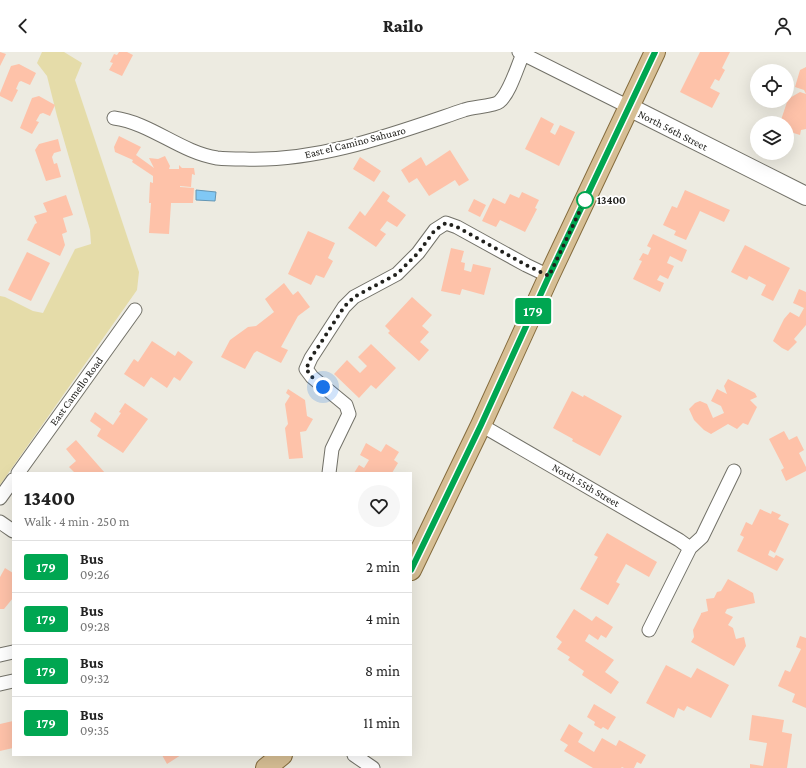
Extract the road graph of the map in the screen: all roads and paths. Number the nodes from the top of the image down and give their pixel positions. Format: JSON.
{"nodes":[{"id":1,"x":655,"y":52,"type":"edge"},
{"id":2,"x":521,"y":53,"type":"edge"},
{"id":3,"x":629,"y":107,"type":"junction"},
{"id":4,"x":114,"y":118,"type":"dead end"},
{"id":5,"x":806,"y":196,"type":"edge"},
{"id":6,"x":549,"y":276,"type":"junction"},
{"id":7,"x":135,"y":310,"type":"dead end"},
{"id":8,"x":481,"y":425,"type":"junction"},
{"id":9,"x":734,"y":471,"type":"dead end"},
{"id":10,"x":19,"y":472,"type":"edge"},
{"id":11,"x":329,"y":472,"type":"edge"},
{"id":12,"x":12,"y":481,"type":"edge"},
{"id":13,"x":0,"y":498,"type":"edge"},
{"id":14,"x":0,"y":522,"type":"edge"},
{"id":15,"x":12,"y":530,"type":"edge"},
{"id":16,"x":690,"y":548,"type":"junction"},
{"id":17,"x":412,"y":568,"type":"edge"},
{"id":18,"x":650,"y":630,"type":"dead end"},
{"id":19,"x":12,"y":652,"type":"edge"},
{"id":20,"x":0,"y":655,"type":"edge"},
{"id":21,"x":12,"y":681,"type":"edge"},
{"id":22,"x":0,"y":684,"type":"edge"},
{"id":23,"x":281,"y":756,"type":"edge"},
{"id":24,"x":356,"y":756,"type":"edge"},
{"id":25,"x":266,"y":768,"type":"edge"},
{"id":26,"x":374,"y":768,"type":"edge"}],
"edges":[{"from":1,"to":3,"type":"main road"},
{"from":2,"to":3,"type":"street","name":"North 56th Street"},
{"from":2,"to":4,"type":"street","name":"East el Camino Sahuaro"},
{"from":3,"to":5,"type":"main road","name":"North 56th Street"},
{"from":3,"to":6,"type":"main road"},
{"from":6,"to":8,"type":"main road"},
{"from":6,"to":11,"type":"street"},
{"from":7,"to":10,"type":"street","name":"East Camello Road"},
{"from":8,"to":16,"type":"street","name":"North 55th Street"},
{"from":8,"to":17,"type":"main road"},
{"from":9,"to":16,"type":"street"},
{"from":12,"to":13,"type":"street"},
{"from":14,"to":15,"type":"street"},
{"from":16,"to":18,"type":"street"},
{"from":19,"to":20,"type":"street"},
{"from":21,"to":22,"type":"street"},
{"from":23,"to":25,"type":"main road"},
{"from":24,"to":26,"type":"street"}]}
